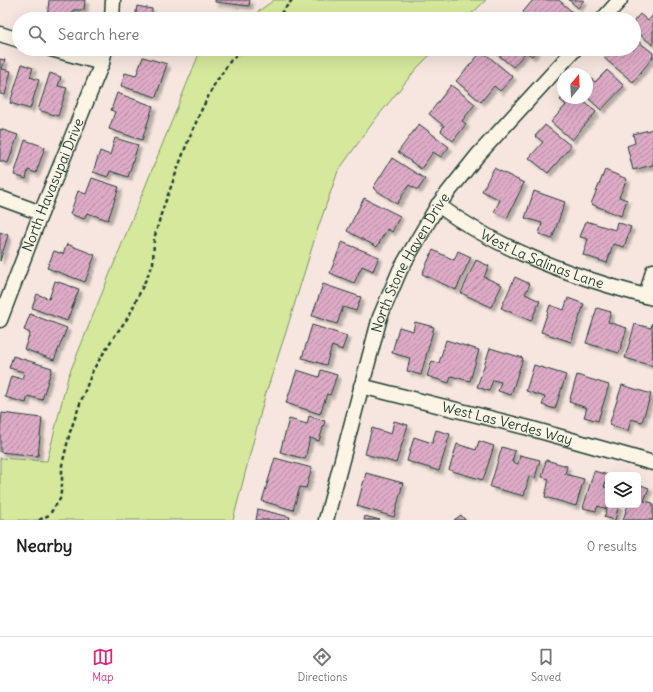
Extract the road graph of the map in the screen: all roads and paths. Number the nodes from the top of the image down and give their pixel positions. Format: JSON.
{"nodes":[{"id":1,"x":113,"y":0,"type":"edge"},
{"id":2,"x":292,"y":0,"type":"edge"},
{"id":3,"x":620,"y":0,"type":"edge"},
{"id":4,"x":112,"y":12,"type":"edge"},
{"id":5,"x":282,"y":12,"type":"edge"},
{"id":6,"x":609,"y":12,"type":"edge"},
{"id":7,"x":0,"y":34,"type":"edge"},
{"id":8,"x":12,"y":38,"type":"edge"},
{"id":9,"x":76,"y":56,"type":"edge"},
{"id":10,"x":104,"y":56,"type":"edge"},
{"id":11,"x":236,"y":56,"type":"edge"},
{"id":12,"x":569,"y":56,"type":"edge"},
{"id":13,"x":102,"y":63,"type":"junction"},
{"id":14,"x":0,"y":198,"type":"edge"},
{"id":15,"x":438,"y":205,"type":"junction"},
{"id":16,"x":41,"y":212,"type":"junction"},
{"id":17,"x":653,"y":271,"type":"edge"},
{"id":18,"x":649,"y":297,"type":"edge"},
{"id":19,"x":0,"y":320,"type":"edge"},
{"id":20,"x":361,"y":386,"type":"junction"},
{"id":21,"x":653,"y":463,"type":"edge"},
{"id":22,"x":39,"y":520,"type":"edge"},
{"id":23,"x":326,"y":520,"type":"edge"}],
"edges":[{"from":1,"to":4,"type":"street"},
{"from":2,"to":5,"type":"path"},
{"from":3,"to":6,"type":"street"},
{"from":7,"to":8,"type":"street"},
{"from":9,"to":13,"type":"street"},
{"from":10,"to":13,"type":"street","name":"North Havasupai Drive"},
{"from":11,"to":22,"type":"path"},
{"from":12,"to":15,"type":"street","name":"North Stone Haven Drive"},
{"from":13,"to":16,"type":"street","name":"North Havasupai Drive"},
{"from":14,"to":16,"type":"street"},
{"from":15,"to":18,"type":"street","name":"West La Salinas Lane"},
{"from":15,"to":20,"type":"street","name":"North Stone Haven Drive"},
{"from":16,"to":19,"type":"street","name":"North Havasupai Drive"},
{"from":17,"to":18,"type":"street"},
{"from":20,"to":21,"type":"street","name":"West Las Verdes Way"},
{"from":20,"to":23,"type":"street","name":"North Stone Haven Drive"}]}
